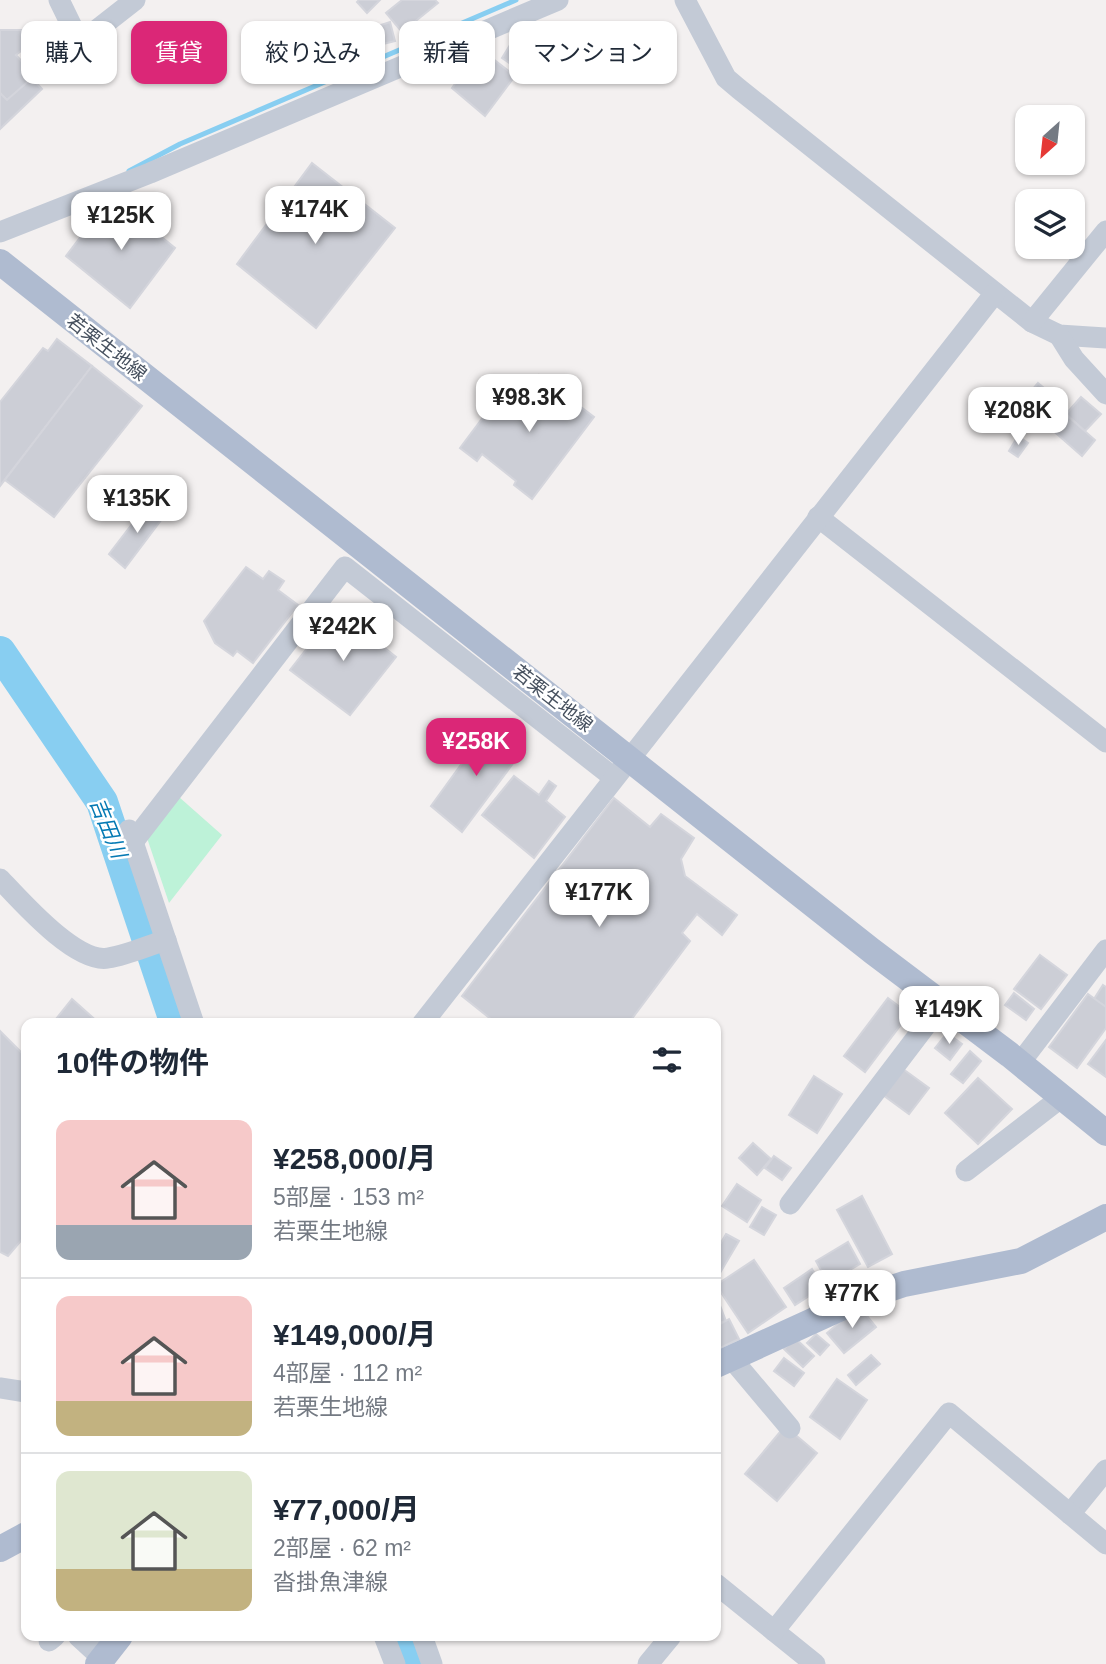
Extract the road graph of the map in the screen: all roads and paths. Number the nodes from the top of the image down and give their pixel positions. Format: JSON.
{"nodes":[{"id":1,"x":59,"y":0,"type":"edge"},
{"id":2,"x":135,"y":0,"type":"edge"},
{"id":3,"x":558,"y":0,"type":"edge"},
{"id":4,"x":685,"y":0,"type":"edge"},
{"id":5,"x":1106,"y":231,"type":"edge"},
{"id":6,"x":0,"y":232,"type":"edge"},
{"id":7,"x":0,"y":262,"type":"edge"},
{"id":8,"x":995,"y":293,"type":"junction"},
{"id":9,"x":1032,"y":322,"type":"junction"},
{"id":10,"x":1059,"y":335,"type":"junction"},
{"id":11,"x":1106,"y":338,"type":"edge"},
{"id":12,"x":1106,"y":394,"type":"edge"},
{"id":13,"x":818,"y":517,"type":"junction"},
{"id":14,"x":1106,"y":742,"type":"edge"},
{"id":15,"x":621,"y":767,"type":"junction"},
{"id":16,"x":0,"y":879,"type":"edge"},
{"id":17,"x":166,"y":940,"type":"junction"},
{"id":18,"x":1106,"y":950,"type":"edge"},
{"id":19,"x":942,"y":1004,"type":"junction"},
{"id":20,"x":192,"y":1018,"type":"edge"},
{"id":21,"x":427,"y":1018,"type":"edge"},
{"id":22,"x":1020,"y":1063,"type":"junction"},
{"id":23,"x":1062,"y":1097,"type":"junction"},
{"id":24,"x":1106,"y":1133,"type":"edge"},
{"id":25,"x":966,"y":1171,"type":"dead end"},
{"id":26,"x":790,"y":1204,"type":"dead end"},
{"id":27,"x":1106,"y":1217,"type":"edge"},
{"id":28,"x":724,"y":1362,"type":"edge"},
{"id":29,"x":0,"y":1388,"type":"edge"},
{"id":30,"x":21,"y":1391,"type":"edge"},
{"id":31,"x":790,"y":1429,"type":"dead end"},
{"id":32,"x":1106,"y":1470,"type":"edge"},
{"id":33,"x":1070,"y":1514,"type":"junction"},
{"id":34,"x":21,"y":1538,"type":"edge"},
{"id":35,"x":1106,"y":1544,"type":"edge"},
{"id":36,"x":0,"y":1549,"type":"edge"},
{"id":37,"x":721,"y":1588,"type":"edge"},
{"id":38,"x":774,"y":1631,"type":"junction"},
{"id":39,"x":82,"y":1641,"type":"edge"},
{"id":40,"x":116,"y":1641,"type":"edge"},
{"id":41,"x":386,"y":1641,"type":"edge"},
{"id":42,"x":424,"y":1641,"type":"edge"},
{"id":43,"x":667,"y":1641,"type":"edge"},
{"id":44,"x":100,"y":1661,"type":"edge"},
{"id":45,"x":395,"y":1664,"type":"edge"},
{"id":46,"x":432,"y":1664,"type":"edge"},
{"id":47,"x":648,"y":1664,"type":"edge"},
{"id":48,"x":815,"y":1664,"type":"edge"}],
"edges":[{"from":1,"to":2,"type":"street"},
{"from":3,"to":6,"type":"street"},
{"from":4,"to":8,"type":"street"},
{"from":5,"to":9,"type":"street"},
{"from":7,"to":15,"type":"main road","name":"若栗生地線"},
{"from":8,"to":9,"type":"street"},
{"from":8,"to":13,"type":"street"},
{"from":9,"to":10,"type":"street"},
{"from":10,"to":11,"type":"street"},
{"from":10,"to":12,"type":"street"},
{"from":13,"to":14,"type":"street"},
{"from":13,"to":15,"type":"street"},
{"from":15,"to":17,"type":"street"},
{"from":15,"to":19,"type":"main road","name":"若栗生地線"},
{"from":15,"to":21,"type":"street"},
{"from":16,"to":17,"type":"street"},
{"from":17,"to":20,"type":"street"},
{"from":18,"to":22,"type":"street"},
{"from":19,"to":22,"type":"main road","name":"若栗生地線"},
{"from":19,"to":26,"type":"street"},
{"from":22,"to":23,"type":"main road","name":"若栗生地線"},
{"from":23,"to":24,"type":"main road","name":"若栗生地線"},
{"from":23,"to":25,"type":"street"},
{"from":27,"to":28,"type":"main road"},
{"from":28,"to":31,"type":"street"},
{"from":29,"to":30,"type":"street"},
{"from":32,"to":33,"type":"street"},
{"from":33,"to":35,"type":"street"},
{"from":33,"to":38,"type":"street"},
{"from":34,"to":36,"type":"main road"},
{"from":37,"to":38,"type":"street"},
{"from":38,"to":48,"type":"street"},
{"from":39,"to":44,"type":"street"},
{"from":40,"to":44,"type":"main road"},
{"from":41,"to":45,"type":"street"},
{"from":42,"to":46,"type":"street"},
{"from":43,"to":47,"type":"street"}]}
